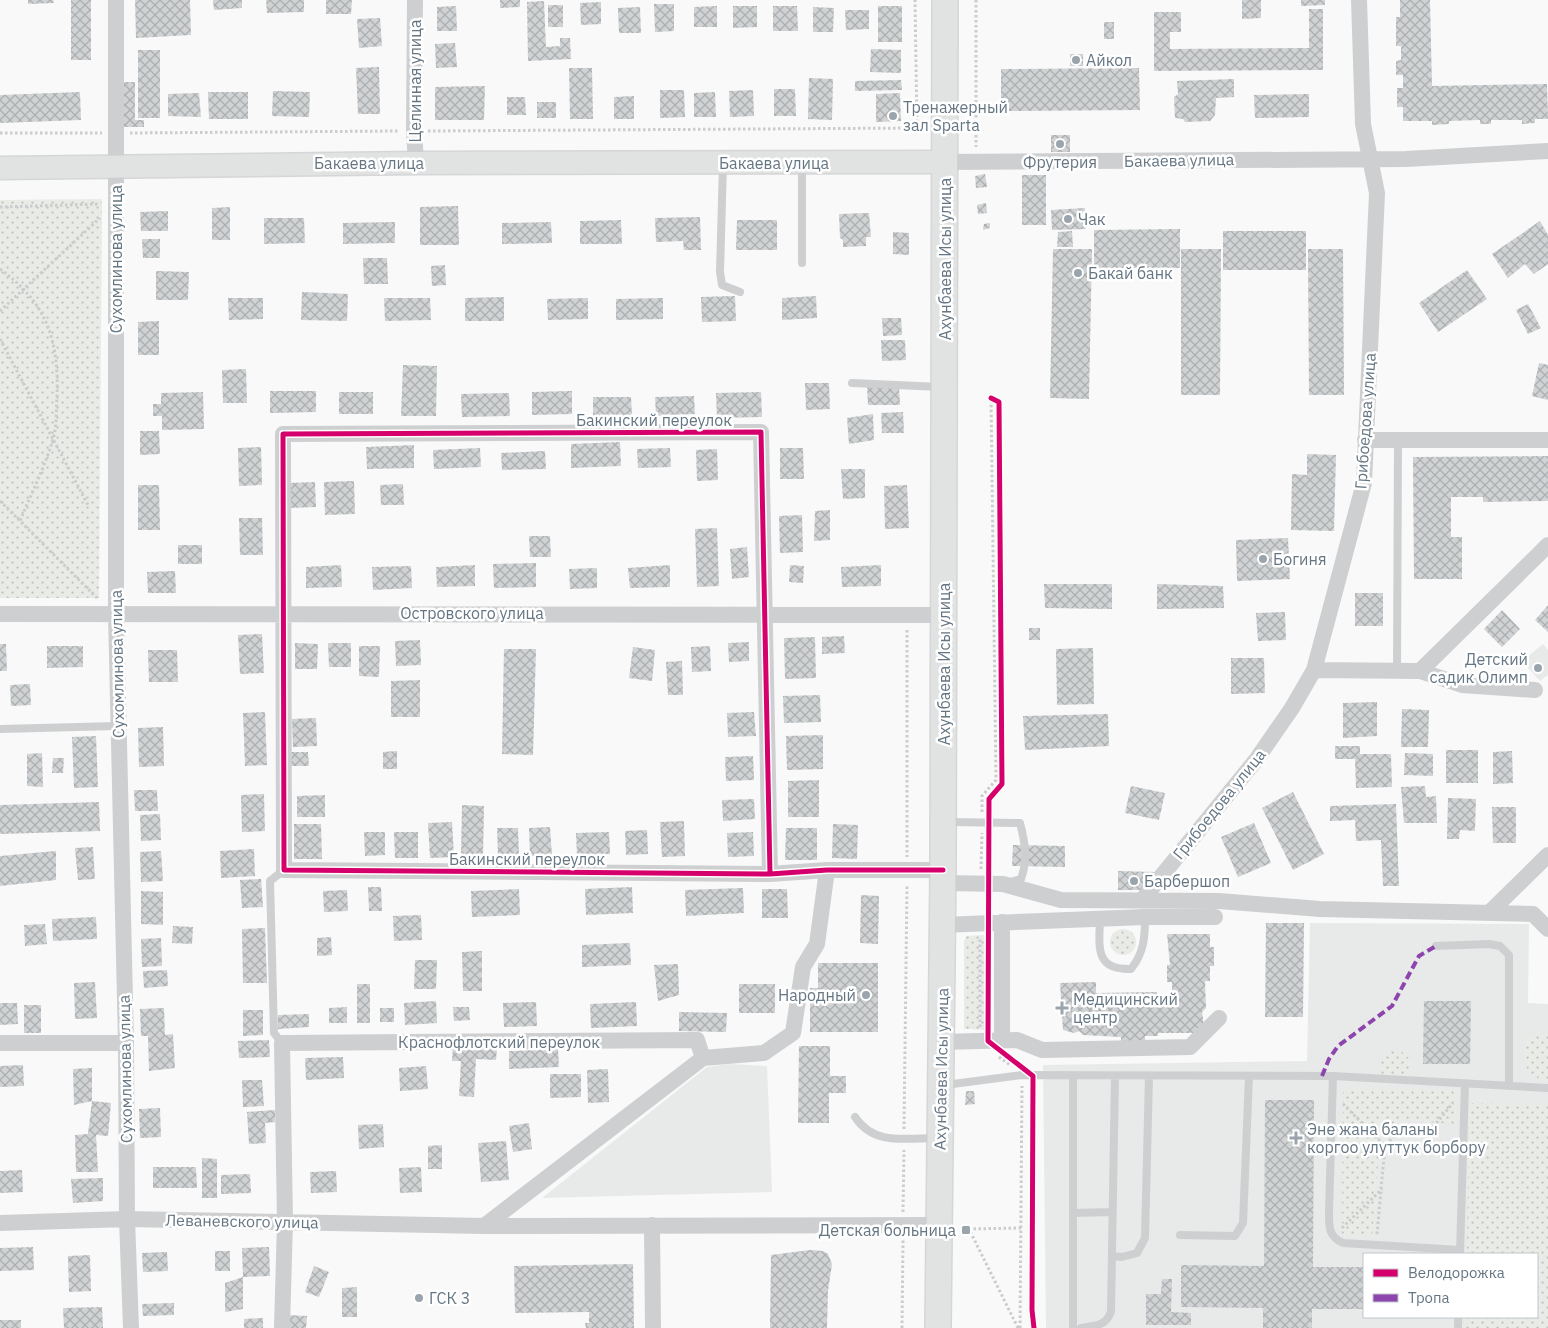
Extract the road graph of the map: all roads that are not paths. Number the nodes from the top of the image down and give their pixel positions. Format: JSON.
{"nodes":[{"id":1,"x":116,"y":0,"type":"edge"},
{"id":2,"x":416,"y":0,"type":"edge"},
{"id":3,"x":945,"y":0,"type":"edge"},
{"id":4,"x":1359,"y":0,"type":"edge"},
{"id":5,"x":1548,"y":151,"type":"edge"},
{"id":6,"x":1372,"y":158,"type":"junction"},
{"id":7,"x":945,"y":162,"type":"junction"},
{"id":8,"x":416,"y":163,"type":"junction"},
{"id":9,"x":802,"y":163,"type":"junction"},
{"id":10,"x":723,"y":164,"type":"junction"},
{"id":11,"x":116,"y":166,"type":"junction"},
{"id":12,"x":0,"y":168,"type":"edge"},
{"id":13,"x":802,"y":263,"type":"dead end"},
{"id":14,"x":740,"y":292,"type":"dead end"},
{"id":15,"x":852,"y":383,"type":"dead end"},
{"id":16,"x":945,"y":387,"type":"junction"},
{"id":17,"x":1365,"y":440,"type":"junction"},
{"id":18,"x":1398,"y":440,"type":"junction"},
{"id":19,"x":1548,"y":440,"type":"edge"},
{"id":20,"x":1548,"y":545,"type":"edge"},
{"id":21,"x":284,"y":612,"type":"junction"},
{"id":22,"x":114,"y":613,"type":"junction"},
{"id":23,"x":0,"y":614,"type":"edge"},
{"id":24,"x":764,"y":614,"type":"junction"},
{"id":25,"x":944,"y":615,"type":"junction"},
{"id":26,"x":1314,"y":670,"type":"junction"},
{"id":27,"x":1397,"y":671,"type":"junction"},
{"id":28,"x":1420,"y":671,"type":"junction"},
{"id":29,"x":1535,"y":690,"type":"dead end"},
{"id":30,"x":117,"y":726,"type":"junction"},
{"id":31,"x":0,"y":729,"type":"edge"},
{"id":32,"x":943,"y":822,"type":"junction"},
{"id":33,"x":1548,"y":855,"type":"edge"},
{"id":34,"x":284,"y":870,"type":"junction"},
{"id":35,"x":827,"y":870,"type":"junction"},
{"id":36,"x":770,"y":874,"type":"junction"},
{"id":37,"x":943,"y":876,"type":"junction"},
{"id":38,"x":990,"y":884,"type":"junction"},
{"id":39,"x":1142,"y":900,"type":"junction"},
{"id":40,"x":1490,"y":912,"type":"junction"},
{"id":41,"x":1215,"y":917,"type":"dead end"},
{"id":42,"x":1145,"y":918,"type":"junction"},
{"id":43,"x":1100,"y":919,"type":"junction"},
{"id":44,"x":1002,"y":922,"type":"junction"},
{"id":45,"x":942,"y":925,"type":"junction"},
{"id":46,"x":1548,"y":929,"type":"edge"},
{"id":47,"x":1436,"y":946,"type":"dead end"},
{"id":48,"x":1219,"y":1018,"type":"dead end"},
{"id":49,"x":990,"y":1041,"type":"junction"},
{"id":50,"x":941,"y":1042,"type":"junction"},
{"id":51,"x":126,"y":1043,"type":"junction"},
{"id":52,"x":282,"y":1043,"type":"junction"},
{"id":53,"x":0,"y":1044,"type":"edge"},
{"id":54,"x":703,"y":1058,"type":"junction"},
{"id":55,"x":1073,"y":1076,"type":"junction"},
{"id":56,"x":1115,"y":1076,"type":"junction"},
{"id":57,"x":1149,"y":1076,"type":"junction"},
{"id":58,"x":1249,"y":1076,"type":"junction"},
{"id":59,"x":1333,"y":1076,"type":"junction"},
{"id":60,"x":1465,"y":1084,"type":"junction"},
{"id":61,"x":940,"y":1085,"type":"junction"},
{"id":62,"x":1508,"y":1086,"type":"junction"},
{"id":63,"x":1548,"y":1088,"type":"edge"},
{"id":64,"x":855,"y":1117,"type":"dead end"},
{"id":65,"x":940,"y":1138,"type":"junction"},
{"id":66,"x":1111,"y":1212,"type":"junction"},
{"id":67,"x":1073,"y":1213,"type":"junction"},
{"id":68,"x":127,"y":1219,"type":"junction"},
{"id":69,"x":285,"y":1222,"type":"junction"},
{"id":70,"x":0,"y":1223,"type":"edge"},
{"id":71,"x":939,"y":1225,"type":"junction"},
{"id":72,"x":484,"y":1226,"type":"junction"},
{"id":73,"x":652,"y":1226,"type":"junction"},
{"id":74,"x":1180,"y":1235,"type":"dead end"},
{"id":75,"x":1460,"y":1252,"type":"edge"},
{"id":76,"x":1113,"y":1256,"type":"junction"},
{"id":77,"x":131,"y":1328,"type":"edge"},
{"id":78,"x":282,"y":1328,"type":"edge"},
{"id":79,"x":653,"y":1328,"type":"edge"},
{"id":80,"x":938,"y":1328,"type":"edge"},
{"id":81,"x":1073,"y":1328,"type":"edge"},
{"id":82,"x":1081,"y":1328,"type":"edge"}],
"edges":[{"from":1,"to":11,"type":"street","name":"Сухомлинова улица"},
{"from":2,"to":8,"type":"street","name":"Целинная улица"},
{"from":3,"to":7,"type":"main road","name":"Ахунбаева Исы улица"},
{"from":4,"to":6,"type":"street","name":"Грибоедова улица"},
{"from":5,"to":6,"type":"street","name":"Бакаева улица"},
{"from":6,"to":7,"type":"street","name":"Бакаева улица"},
{"from":6,"to":17,"type":"street","name":"Грибоедова улица"},
{"from":7,"to":9,"type":"main road","name":"Бакаева улица"},
{"from":7,"to":16,"type":"main road","name":"Ахунбаева Исы улица"},
{"from":8,"to":10,"type":"main road","name":"Бакаева улица"},
{"from":8,"to":11,"type":"main road","name":"Бакаева улица"},
{"from":9,"to":10,"type":"main road","name":"Бакаева улица"},
{"from":9,"to":13,"type":"lane"},
{"from":10,"to":14,"type":"lane"},
{"from":11,"to":12,"type":"main road","name":"Бакаева улица"},
{"from":11,"to":22,"type":"street","name":"Сухомлинова улица"},
{"from":15,"to":16,"type":"lane"},
{"from":16,"to":25,"type":"main road","name":"Ахунбаева Исы улица"},
{"from":17,"to":18,"type":"street"},
{"from":17,"to":26,"type":"street","name":"Грибоедова улица"},
{"from":18,"to":19,"type":"street"},
{"from":18,"to":27,"type":"lane"},
{"from":20,"to":28,"type":"street"},
{"from":21,"to":22,"type":"street","name":"Островского улица"},
{"from":21,"to":24,"type":"street","name":"Островского улица"},
{"from":21,"to":24,"type":"street","name":"Бакинский переулок"},
{"from":21,"to":34,"type":"street"},
{"from":22,"to":23,"type":"street","name":"Островского улица"},
{"from":22,"to":30,"type":"street","name":"Сухомлинова улица"},
{"from":24,"to":25,"type":"street","name":"Островского улица"},
{"from":24,"to":36,"type":"street","name":"Бакинский переулок"},
{"from":25,"to":32,"type":"main road","name":"Ахунбаева Исы улица"},
{"from":26,"to":27,"type":"street"},
{"from":26,"to":39,"type":"street","name":"Грибоедова улица"},
{"from":27,"to":28,"type":"street"},
{"from":28,"to":29,"type":"street"},
{"from":30,"to":31,"type":"lane"},
{"from":30,"to":51,"type":"street","name":"Сухомлинова улица"},
{"from":32,"to":37,"type":"main road","name":"Ахунбаева Исы улица"},
{"from":32,"to":38,"type":"lane"},
{"from":33,"to":40,"type":"street"},
{"from":34,"to":36,"type":"street","name":"Бакинский переулок"},
{"from":34,"to":52,"type":"lane"},
{"from":35,"to":36,"type":"street","name":"Бакинский переулок"},
{"from":35,"to":37,"type":"street","name":"Бакинский переулок"},
{"from":35,"to":54,"type":"street"},
{"from":37,"to":38,"type":"street","name":"Бакинский переулок"},
{"from":37,"to":45,"type":"main road","name":"Ахунбаева Исы улица"},
{"from":38,"to":39,"type":"street","name":"Бакинский переулок"},
{"from":39,"to":40,"type":"street","name":"Бакинский переулок"},
{"from":40,"to":46,"type":"street","name":"Бакинский переулок"},
{"from":41,"to":42,"type":"street"},
{"from":42,"to":43,"type":"street"},
{"from":42,"to":43,"type":"lane"},
{"from":43,"to":44,"type":"street"},
{"from":44,"to":45,"type":"street"},
{"from":44,"to":49,"type":"street"},
{"from":45,"to":50,"type":"main road","name":"Ахунбаева Исы улица"},
{"from":47,"to":62,"type":"lane"},
{"from":48,"to":49,"type":"street"},
{"from":49,"to":50,"type":"street"},
{"from":50,"to":61,"type":"main road","name":"Ахунбаева Исы улица"},
{"from":51,"to":53,"type":"street"},
{"from":51,"to":68,"type":"street","name":"Сухомлинова улица"},
{"from":52,"to":54,"type":"street","name":"Краснофлотский переулок"},
{"from":52,"to":69,"type":"street"},
{"from":54,"to":72,"type":"street"},
{"from":55,"to":56,"type":"lane"},
{"from":55,"to":61,"type":"lane"},
{"from":55,"to":67,"type":"lane"},
{"from":56,"to":57,"type":"lane"},
{"from":56,"to":66,"type":"lane"},
{"from":57,"to":58,"type":"lane"},
{"from":57,"to":76,"type":"lane"},
{"from":58,"to":59,"type":"lane"},
{"from":58,"to":74,"type":"lane"},
{"from":59,"to":60,"type":"lane"},
{"from":59,"to":75,"type":"lane"},
{"from":60,"to":62,"type":"lane"},
{"from":60,"to":75,"type":"lane"},
{"from":61,"to":65,"type":"main road","name":"Ахунбаева Исы улица"},
{"from":62,"to":63,"type":"lane"},
{"from":64,"to":65,"type":"lane"},
{"from":65,"to":71,"type":"main road","name":"Ахунбаева Исы улица"},
{"from":66,"to":67,"type":"lane"},
{"from":66,"to":76,"type":"lane"},
{"from":67,"to":81,"type":"lane"},
{"from":68,"to":69,"type":"street","name":"Леваневского улица"},
{"from":68,"to":70,"type":"street","name":"Леваневского улица"},
{"from":68,"to":77,"type":"street","name":"Сухомлинова улица"},
{"from":69,"to":72,"type":"street","name":"Леваневского улица"},
{"from":69,"to":78,"type":"street"},
{"from":71,"to":73,"type":"street","name":"Леваневского улица"},
{"from":71,"to":80,"type":"main road","name":"Ахунбаева Исы улица"},
{"from":72,"to":73,"type":"street","name":"Леваневского улица"},
{"from":73,"to":79,"type":"street"},
{"from":76,"to":82,"type":"lane"}]}
